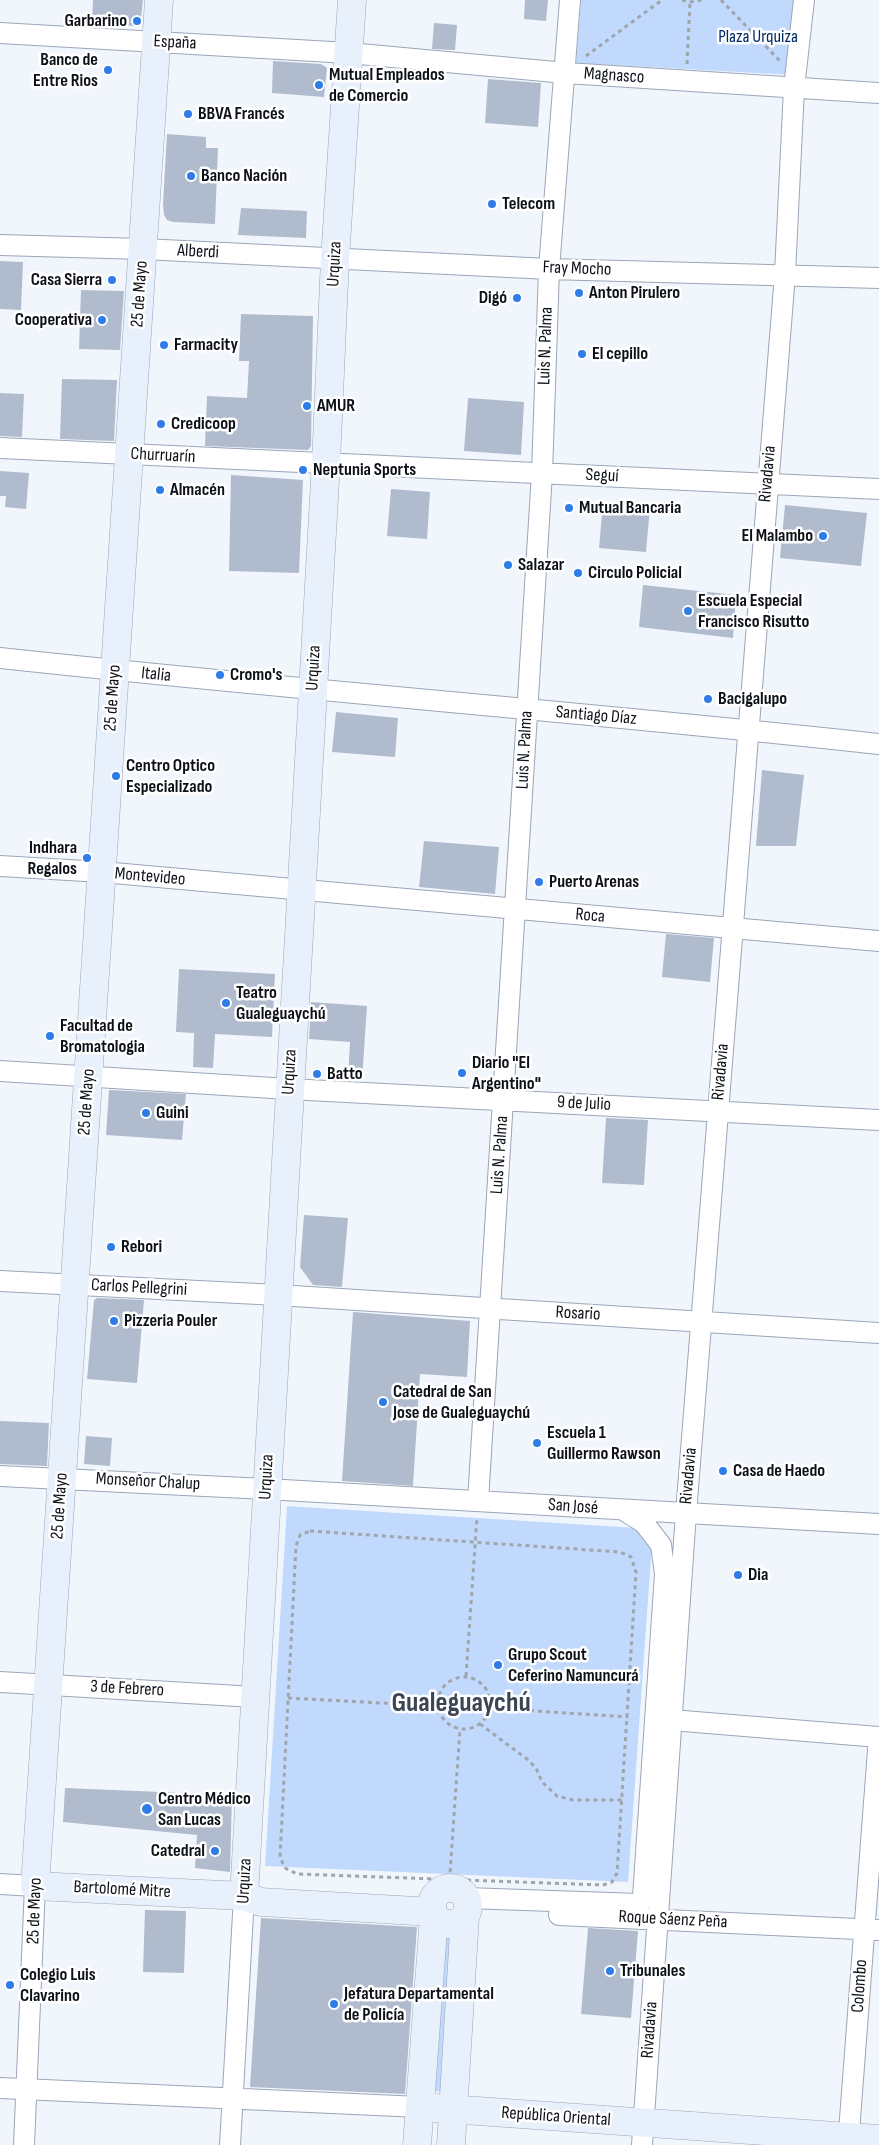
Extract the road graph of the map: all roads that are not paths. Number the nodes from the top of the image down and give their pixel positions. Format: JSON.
{"nodes":[{"id":1,"x":159,"y":0,"type":"edge"},
{"id":2,"x":352,"y":0,"type":"edge"},
{"id":3,"x":570,"y":0,"type":"edge"},
{"id":4,"x":804,"y":0,"type":"edge"},
{"id":5,"x":0,"y":32,"type":"edge"},
{"id":6,"x":156,"y":42,"type":"junction"},
{"id":7,"x":349,"y":53,"type":"junction"},
{"id":8,"x":566,"y":73,"type":"junction"},
{"id":9,"x":794,"y":88,"type":"junction"},
{"id":10,"x":879,"y":93,"type":"edge"},
{"id":11,"x":0,"y":245,"type":"edge"},
{"id":12,"x":143,"y":249,"type":"junction"},
{"id":13,"x":335,"y":259,"type":"junction"},
{"id":14,"x":549,"y":269,"type":"junction"},
{"id":15,"x":785,"y":274,"type":"junction"},
{"id":16,"x":879,"y":278,"type":"edge"},
{"id":17,"x":0,"y":448,"type":"edge"},
{"id":18,"x":129,"y":454,"type":"junction"},
{"id":19,"x":326,"y":463,"type":"junction"},
{"id":20,"x":542,"y":473,"type":"junction"},
{"id":21,"x":767,"y":484,"type":"junction"},
{"id":22,"x":879,"y":489,"type":"edge"},
{"id":23,"x":0,"y":658,"type":"edge"},
{"id":24,"x":115,"y":671,"type":"junction"},
{"id":25,"x":312,"y":690,"type":"junction"},
{"id":26,"x":527,"y":710,"type":"junction"},
{"id":27,"x":748,"y":730,"type":"junction"},
{"id":28,"x":879,"y":744,"type":"edge"},
{"id":29,"x":0,"y":866,"type":"edge"},
{"id":30,"x":102,"y":872,"type":"junction"},
{"id":31,"x":301,"y":891,"type":"junction"},
{"id":32,"x":515,"y":910,"type":"junction"},
{"id":33,"x":732,"y":928,"type":"junction"},
{"id":34,"x":879,"y":941,"type":"edge"},
{"id":35,"x":0,"y":1071,"type":"edge"},
{"id":36,"x":88,"y":1077,"type":"junction"},
{"id":37,"x":289,"y":1089,"type":"junction"},
{"id":38,"x":503,"y":1100,"type":"junction"},
{"id":39,"x":718,"y":1111,"type":"junction"},
{"id":40,"x":879,"y":1120,"type":"edge"},
{"id":41,"x":0,"y":1281,"type":"edge"},
{"id":42,"x":75,"y":1285,"type":"junction"},
{"id":43,"x":278,"y":1295,"type":"junction"},
{"id":44,"x":490,"y":1308,"type":"junction"},
{"id":45,"x":701,"y":1321,"type":"junction"},
{"id":46,"x":879,"y":1333,"type":"edge"},
{"id":47,"x":0,"y":1476,"type":"edge"},
{"id":48,"x":62,"y":1478,"type":"junction"},
{"id":49,"x":266,"y":1489,"type":"junction"},
{"id":50,"x":478,"y":1501,"type":"junction"},
{"id":51,"x":624,"y":1511,"type":"junction"},
{"id":52,"x":686,"y":1513,"type":"junction"},
{"id":53,"x":879,"y":1524,"type":"edge"},
{"id":54,"x":0,"y":1682,"type":"edge"},
{"id":55,"x":48,"y":1685,"type":"junction"},
{"id":56,"x":255,"y":1697,"type":"junction"},
{"id":57,"x":663,"y":1719,"type":"junction"},
{"id":58,"x":879,"y":1737,"type":"edge"},
{"id":59,"x":246,"y":1856,"type":"junction"},
{"id":60,"x":0,"y":1884,"type":"edge"},
{"id":61,"x":35,"y":1886,"type":"junction"},
{"id":62,"x":244,"y":1896,"type":"junction"},
{"id":63,"x":450,"y":1902,"type":"junction"},
{"id":64,"x":658,"y":1919,"type":"junction"},
{"id":65,"x":872,"y":1929,"type":"edge"},
{"id":66,"x":0,"y":2088,"type":"edge"},
{"id":67,"x":28,"y":2090,"type":"junction"},
{"id":68,"x":232,"y":2100,"type":"junction"},
{"id":69,"x":420,"y":2108,"type":"junction"},
{"id":70,"x":454,"y":2110,"type":"junction"},
{"id":71,"x":642,"y":2134,"type":"edge"},
{"id":72,"x":879,"y":2139,"type":"edge"},
{"id":73,"x":849,"y":2141,"type":"edge"},
{"id":74,"x":24,"y":2145,"type":"edge"},
{"id":75,"x":230,"y":2145,"type":"edge"},
{"id":76,"x":417,"y":2145,"type":"edge"},
{"id":77,"x":451,"y":2145,"type":"edge"}],
"edges":[{"from":1,"to":6,"type":"street","name":"25 de Mayo"},
{"from":2,"to":7,"type":"street","name":"Urquiza"},
{"from":3,"to":8,"type":"street","name":"Luis N. Palma"},
{"from":4,"to":9,"type":"street","name":"Rivadavia"},
{"from":5,"to":6,"type":"street","name":"España"},
{"from":6,"to":7,"type":"street","name":"España"},
{"from":6,"to":12,"type":"street","name":"25 de Mayo"},
{"from":7,"to":8,"type":"street","name":"Magnasco"},
{"from":7,"to":13,"type":"street","name":"Urquiza"},
{"from":8,"to":9,"type":"street","name":"Magnasco"},
{"from":8,"to":14,"type":"street","name":"Luis N. Palma"},
{"from":9,"to":10,"type":"street","name":"Magnasco"},
{"from":9,"to":15,"type":"street","name":"Rivadavia"},
{"from":11,"to":12,"type":"street","name":"Alberdi"},
{"from":12,"to":13,"type":"street","name":"Alberdi"},
{"from":12,"to":18,"type":"street","name":"25 de Mayo"},
{"from":13,"to":14,"type":"street","name":"Fray Mocho"},
{"from":13,"to":19,"type":"street","name":"Urquiza"},
{"from":14,"to":15,"type":"street","name":"Fray Mocho"},
{"from":14,"to":20,"type":"street","name":"Luis N. Palma"},
{"from":15,"to":16,"type":"street","name":"Fray Mocho"},
{"from":15,"to":21,"type":"street","name":"Rivadavia"},
{"from":17,"to":18,"type":"street","name":"Churruarín"},
{"from":18,"to":19,"type":"street","name":"Churruarín"},
{"from":18,"to":24,"type":"street","name":"25 de Mayo"},
{"from":19,"to":20,"type":"street","name":"Seguí"},
{"from":19,"to":25,"type":"street","name":"Urquiza"},
{"from":20,"to":21,"type":"street","name":"Seguí"},
{"from":20,"to":26,"type":"street","name":"Luis N. Palma"},
{"from":21,"to":22,"type":"street","name":"Seguí"},
{"from":21,"to":27,"type":"street","name":"Rivadavia"},
{"from":23,"to":24,"type":"street","name":"Italia"},
{"from":24,"to":25,"type":"street","name":"Italia"},
{"from":24,"to":30,"type":"street","name":"25 de Mayo"},
{"from":25,"to":26,"type":"street","name":"Santiago Díaz"},
{"from":25,"to":31,"type":"street","name":"Urquiza"},
{"from":26,"to":27,"type":"street","name":"Santiago Díaz"},
{"from":26,"to":32,"type":"street","name":"Luis N. Palma"},
{"from":27,"to":28,"type":"street","name":"Santiago Díaz"},
{"from":27,"to":33,"type":"street","name":"Rivadavia"},
{"from":29,"to":30,"type":"street","name":"Montevideo"},
{"from":30,"to":31,"type":"street","name":"Montevideo"},
{"from":30,"to":36,"type":"street","name":"25 de Mayo"},
{"from":31,"to":32,"type":"street","name":"Roca"},
{"from":31,"to":37,"type":"street","name":"Urquiza"},
{"from":32,"to":33,"type":"street","name":"Roca"},
{"from":32,"to":38,"type":"street","name":"Luis N. Palma"},
{"from":33,"to":34,"type":"street","name":"Roca"},
{"from":33,"to":39,"type":"street","name":"Rivadavia"},
{"from":35,"to":36,"type":"street","name":"9 de Julio"},
{"from":36,"to":37,"type":"street","name":"9 de Julio"},
{"from":36,"to":42,"type":"street","name":"25 de Mayo"},
{"from":37,"to":38,"type":"street","name":"9 de Julio"},
{"from":37,"to":43,"type":"street","name":"Urquiza"},
{"from":38,"to":39,"type":"street","name":"9 de Julio"},
{"from":38,"to":44,"type":"street","name":"Luis N. Palma"},
{"from":39,"to":40,"type":"street","name":"9 de Julio"},
{"from":39,"to":45,"type":"street","name":"Rivadavia"},
{"from":41,"to":42,"type":"street","name":"Carlos Pellegrini"},
{"from":42,"to":43,"type":"street","name":"Carlos Pellegrini"},
{"from":42,"to":48,"type":"street","name":"25 de Mayo"},
{"from":43,"to":44,"type":"street","name":"Rosario"},
{"from":43,"to":49,"type":"street","name":"Urquiza"},
{"from":44,"to":45,"type":"street","name":"Rosario"},
{"from":44,"to":50,"type":"street","name":"Luis N. Palma"},
{"from":45,"to":46,"type":"street","name":"Rosario"},
{"from":45,"to":52,"type":"street","name":"Rivadavia"},
{"from":47,"to":48,"type":"street","name":"Monseñor Chalup"},
{"from":48,"to":49,"type":"street","name":"Monseñor Chalup"},
{"from":48,"to":55,"type":"street","name":"25 de Mayo"},
{"from":49,"to":50,"type":"street","name":"San José"},
{"from":49,"to":56,"type":"street","name":"Urquiza"},
{"from":50,"to":51,"type":"street","name":"San José"},
{"from":51,"to":52,"type":"street","name":"San José"},
{"from":51,"to":57,"type":"street","name":"Rivadavia"},
{"from":52,"to":53,"type":"street","name":"San José"},
{"from":52,"to":57,"type":"street","name":"Rivadavia"},
{"from":54,"to":55,"type":"street","name":"3 de Febrero"},
{"from":55,"to":56,"type":"street","name":"3 de Febrero"},
{"from":55,"to":61,"type":"street","name":"25 de Mayo"},
{"from":56,"to":59,"type":"street","name":"Urquiza"},
{"from":57,"to":58,"type":"street"},
{"from":57,"to":63,"type":"street","name":"Rivadavia"},
{"from":57,"to":64,"type":"street","name":"Rivadavia"},
{"from":58,"to":65,"type":"street","name":"Colombo"},
{"from":59,"to":62,"type":"street","name":"Urquiza"},
{"from":59,"to":63,"type":"street"},
{"from":60,"to":61,"type":"street","name":"Bartolomé Mitre"},
{"from":61,"to":62,"type":"street","name":"Bartolomé Mitre"},
{"from":61,"to":67,"type":"street","name":"25 de Mayo"},
{"from":62,"to":63,"type":"street","name":"Roque Sáenz Peña"},
{"from":62,"to":68,"type":"street","name":"Urquiza"},
{"from":63,"to":64,"type":"street","name":"Roque Sáenz Peña"},
{"from":63,"to":69,"type":"street"},
{"from":63,"to":70,"type":"street"},
{"from":64,"to":65,"type":"street","name":"Roque Sáenz Peña"},
{"from":64,"to":71,"type":"street","name":"Rivadavia"},
{"from":65,"to":73,"type":"street","name":"Colombo"},
{"from":66,"to":67,"type":"street","name":"República Oriental"},
{"from":67,"to":68,"type":"street","name":"República Oriental"},
{"from":67,"to":74,"type":"street","name":"25 de Mayo"},
{"from":68,"to":69,"type":"street","name":"República Oriental"},
{"from":68,"to":75,"type":"street","name":"Urquiza"},
{"from":69,"to":70,"type":"street","name":"República Oriental"},
{"from":69,"to":76,"type":"street"},
{"from":70,"to":71,"type":"street","name":"República Oriental"},
{"from":70,"to":77,"type":"street"},
{"from":71,"to":73,"type":"street","name":"República Oriental"},
{"from":72,"to":73,"type":"street","name":"República Oriental"}]}
